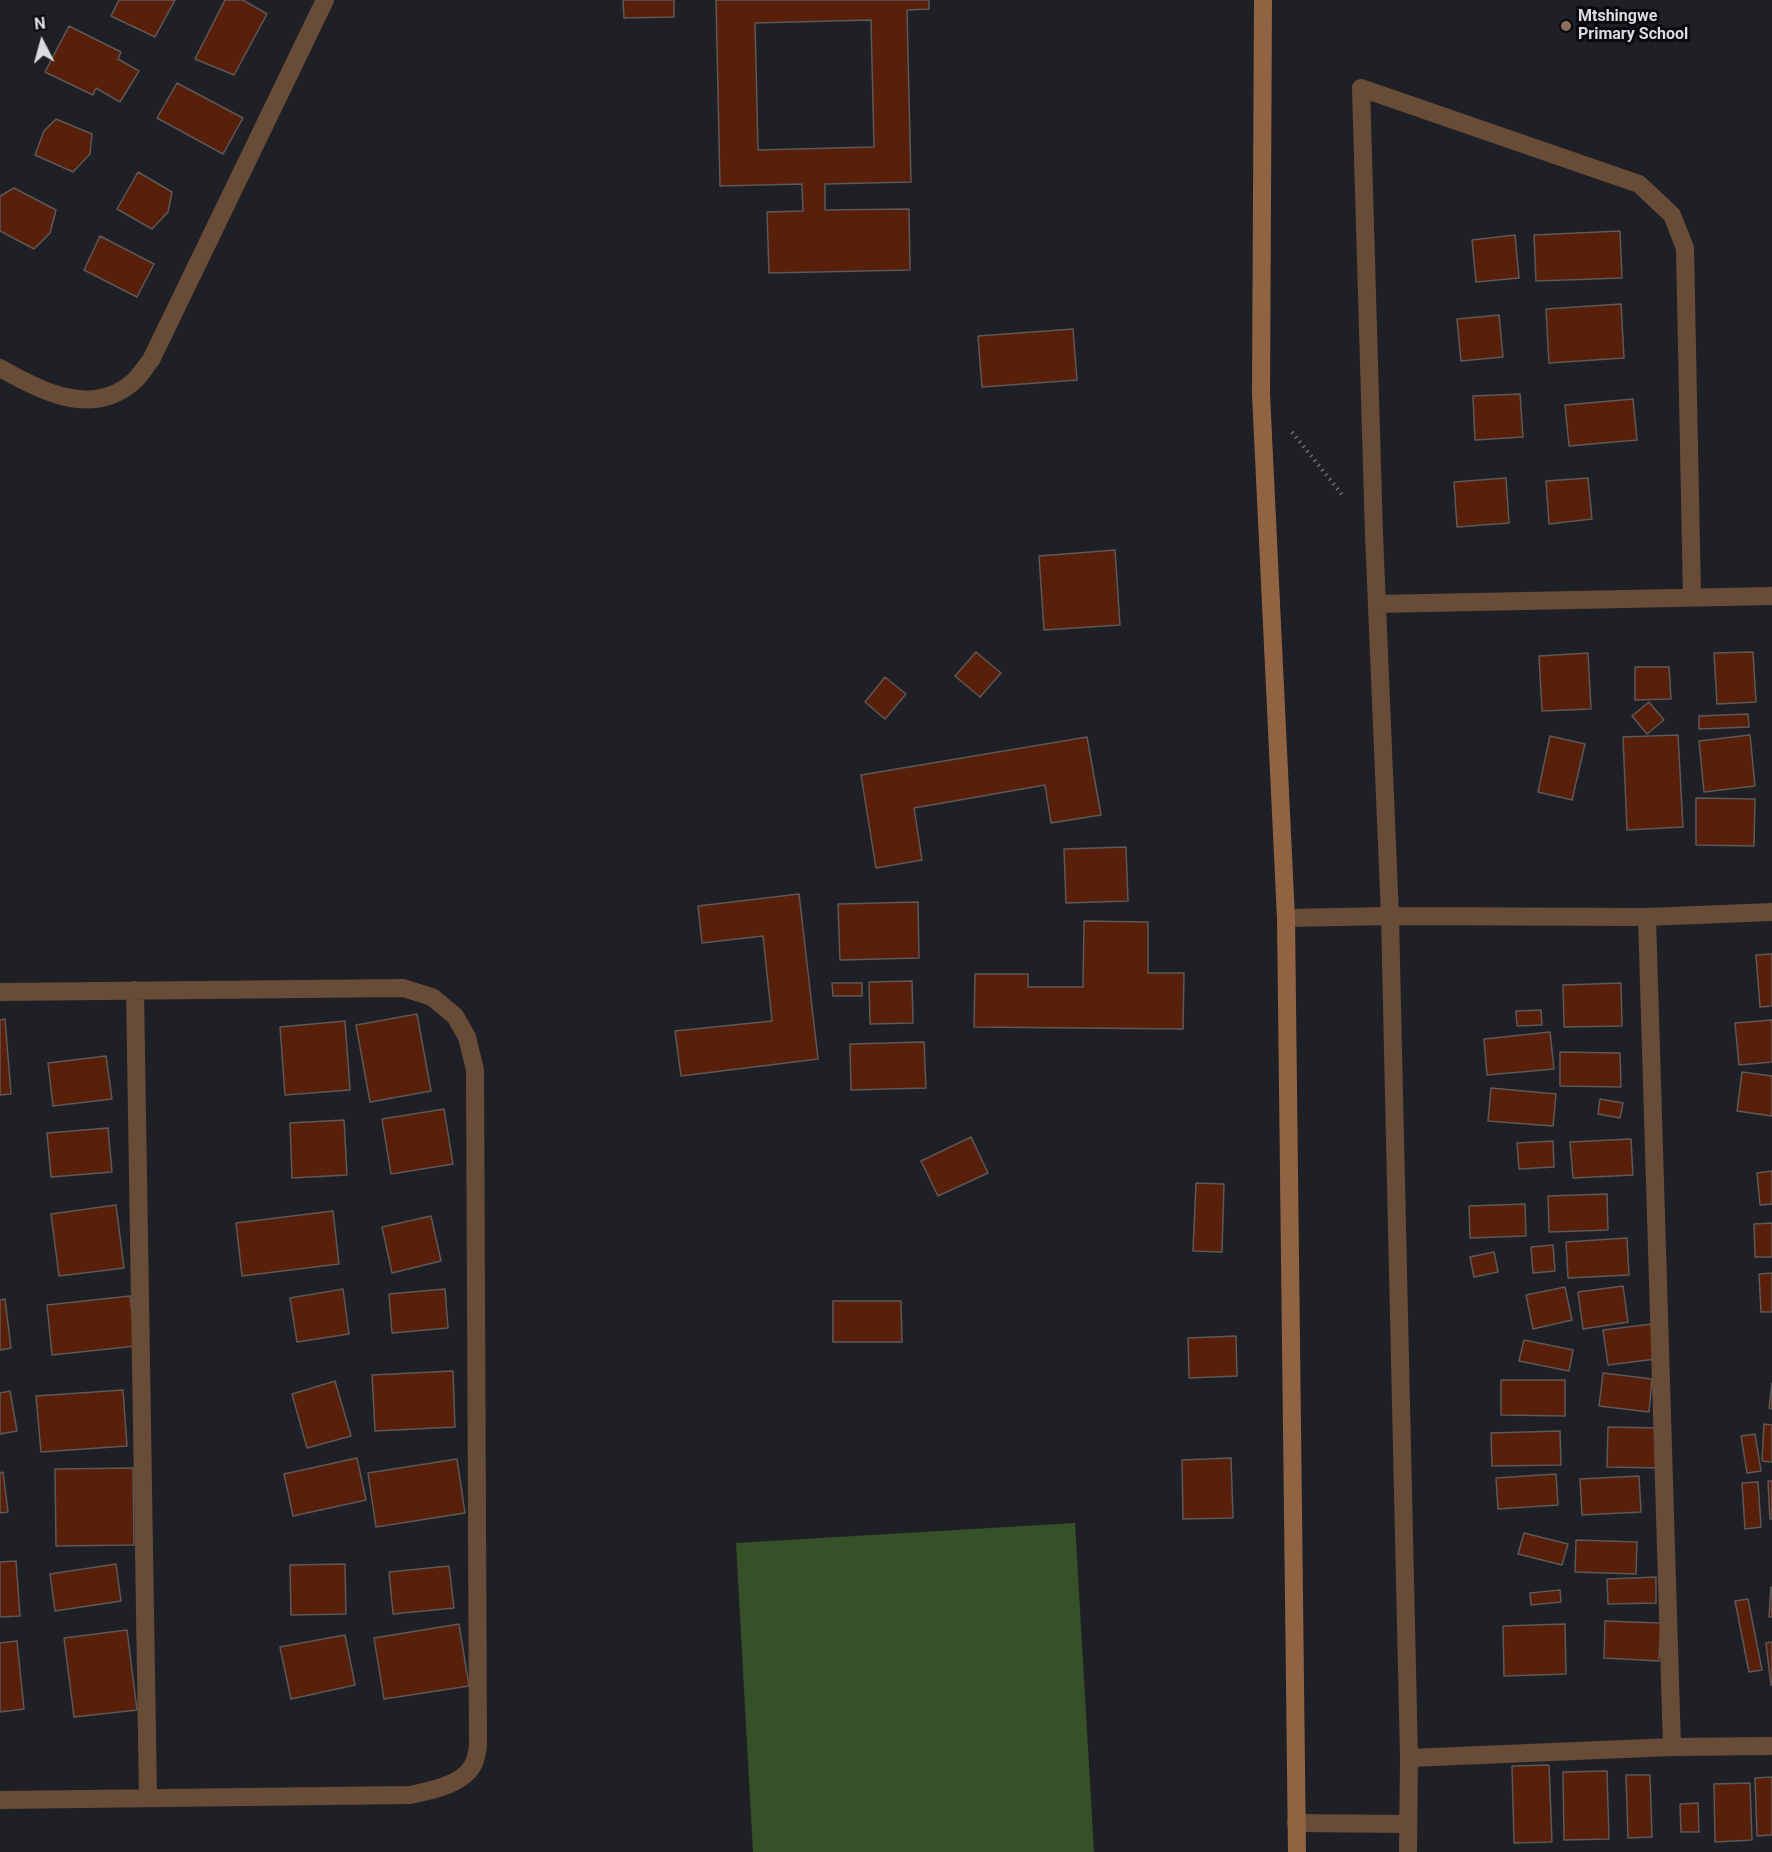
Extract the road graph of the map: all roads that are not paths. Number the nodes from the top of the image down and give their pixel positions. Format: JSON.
{"nodes":[{"id":1,"x":325,"y":0,"type":"edge"},
{"id":2,"x":1263,"y":0,"type":"edge"},
{"id":3,"x":0,"y":368,"type":"edge"},
{"id":4,"x":1772,"y":596,"type":"edge"},
{"id":5,"x":1692,"y":597,"type":"junction"},
{"id":6,"x":1377,"y":604,"type":"junction"},
{"id":7,"x":1772,"y":912,"type":"edge"},
{"id":8,"x":1390,"y":916,"type":"junction"},
{"id":9,"x":1647,"y":917,"type":"junction"},
{"id":10,"x":1286,"y":918,"type":"junction"},
{"id":11,"x":135,"y":990,"type":"junction"},
{"id":12,"x":0,"y":992,"type":"edge"},
{"id":13,"x":1772,"y":1746,"type":"edge"},
{"id":14,"x":1672,"y":1747,"type":"junction"},
{"id":15,"x":1409,"y":1758,"type":"junction"},
{"id":16,"x":148,"y":1797,"type":"junction"},
{"id":17,"x":0,"y":1800,"type":"edge"},
{"id":18,"x":1296,"y":1823,"type":"junction"},
{"id":19,"x":1407,"y":1824,"type":"junction"},
{"id":20,"x":1297,"y":1852,"type":"edge"},
{"id":21,"x":1408,"y":1852,"type":"edge"}],
"edges":[{"from":1,"to":3,"type":"street"},
{"from":2,"to":10,"type":"street"},
{"from":4,"to":5,"type":"street"},
{"from":5,"to":6,"type":"street"},
{"from":5,"to":6,"type":"street"},
{"from":6,"to":8,"type":"street"},
{"from":7,"to":9,"type":"street"},
{"from":8,"to":9,"type":"street"},
{"from":8,"to":10,"type":"street"},
{"from":8,"to":15,"type":"street"},
{"from":9,"to":14,"type":"street"},
{"from":10,"to":18,"type":"street"},
{"from":11,"to":12,"type":"street"},
{"from":11,"to":16,"type":"street"},
{"from":11,"to":16,"type":"street"},
{"from":13,"to":14,"type":"street"},
{"from":14,"to":15,"type":"street"},
{"from":15,"to":19,"type":"street"},
{"from":16,"to":17,"type":"street"},
{"from":18,"to":19,"type":"street"},
{"from":18,"to":20,"type":"street"},
{"from":19,"to":21,"type":"street"}]}
